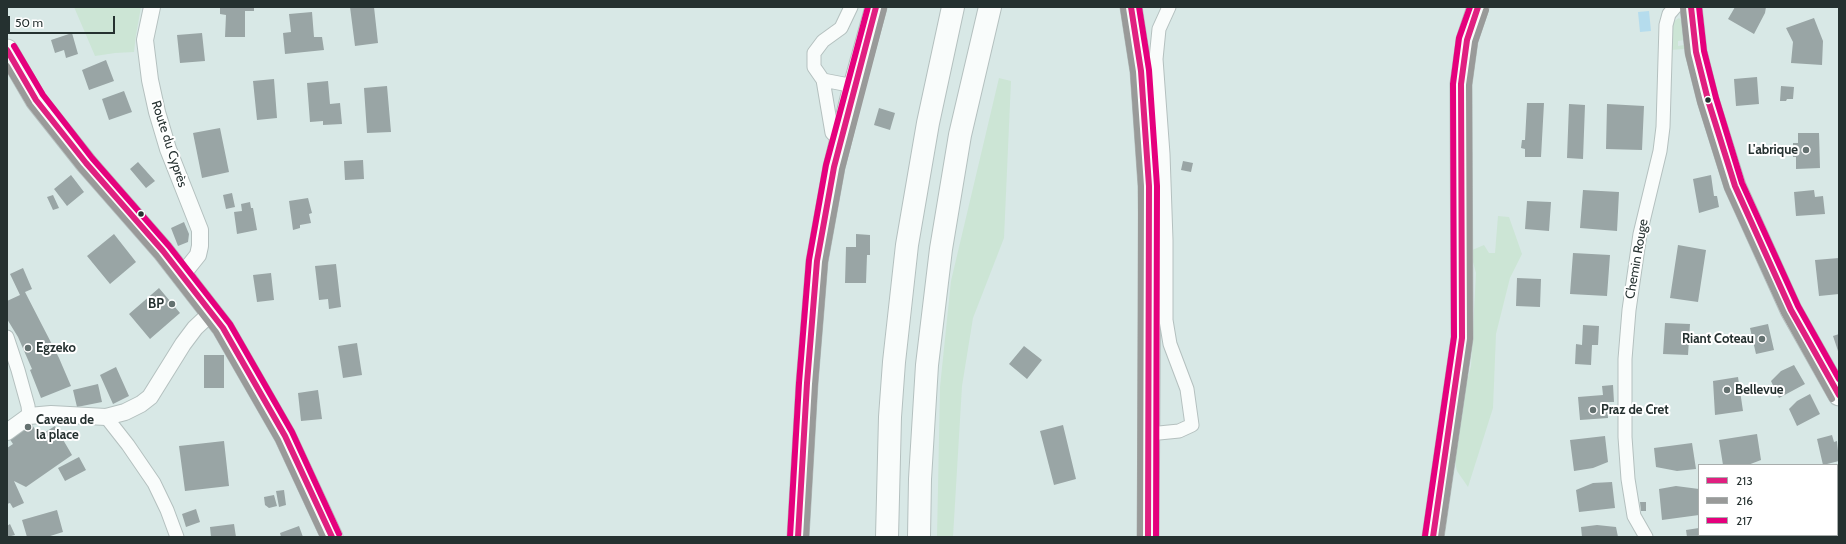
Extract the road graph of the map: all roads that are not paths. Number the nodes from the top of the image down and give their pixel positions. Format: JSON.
{"nodes":[{"id":1,"x":152,"y":7,"type":"edge"},
{"id":2,"x":851,"y":7,"type":"edge"},
{"id":3,"x":876,"y":7,"type":"edge"},
{"id":4,"x":954,"y":7,"type":"edge"},
{"id":5,"x":990,"y":7,"type":"edge"},
{"id":6,"x":1131,"y":7,"type":"edge"},
{"id":7,"x":1169,"y":7,"type":"edge"},
{"id":8,"x":1478,"y":7,"type":"edge"},
{"id":9,"x":1676,"y":7,"type":"edge"},
{"id":10,"x":1691,"y":7,"type":"edge"},
{"id":11,"x":7,"y":50,"type":"edge"},
{"id":12,"x":824,"y":80,"type":"junction"},
{"id":13,"x":854,"y":86,"type":"junction"},
{"id":14,"x":840,"y":140,"type":"junction"},
{"id":15,"x":182,"y":275,"type":"junction"},
{"id":16,"x":212,"y":312,"type":"junction"},
{"id":17,"x":7,"y":337,"type":"edge"},
{"id":18,"x":1839,"y":395,"type":"edge"},
{"id":19,"x":29,"y":416,"type":"junction"},
{"id":20,"x":106,"y":417,"type":"junction"},
{"id":21,"x":7,"y":432,"type":"edge"},
{"id":22,"x":1149,"y":434,"type":"junction"},
{"id":23,"x":177,"y":537,"type":"edge"},
{"id":24,"x":332,"y":537,"type":"edge"},
{"id":25,"x":798,"y":537,"type":"edge"},
{"id":26,"x":887,"y":537,"type":"edge"},
{"id":27,"x":919,"y":537,"type":"edge"},
{"id":28,"x":1148,"y":537,"type":"edge"},
{"id":29,"x":1433,"y":537,"type":"edge"},
{"id":30,"x":1646,"y":537,"type":"edge"}],
"edges":[{"from":1,"to":15,"type":"street","name":"Route du Cyprès"},
{"from":2,"to":12,"type":"street"},
{"from":3,"to":13,"type":"main road"},
{"from":4,"to":26,"type":"highway"},
{"from":5,"to":27,"type":"highway"},
{"from":6,"to":22,"type":"main road"},
{"from":7,"to":22,"type":"street"},
{"from":8,"to":29,"type":"main road"},
{"from":9,"to":30,"type":"street","name":"Chemin Rouge"},
{"from":10,"to":18,"type":"main road"},
{"from":11,"to":15,"type":"main road"},
{"from":12,"to":13,"type":"street"},
{"from":12,"to":14,"type":"street"},
{"from":13,"to":14,"type":"main road"},
{"from":14,"to":25,"type":"main road"},
{"from":15,"to":16,"type":"main road"},
{"from":16,"to":20,"type":"street"},
{"from":16,"to":24,"type":"main road"},
{"from":17,"to":19,"type":"street"},
{"from":19,"to":20,"type":"street"},
{"from":19,"to":21,"type":"street"},
{"from":20,"to":23,"type":"street"},
{"from":22,"to":28,"type":"main road"}]}
